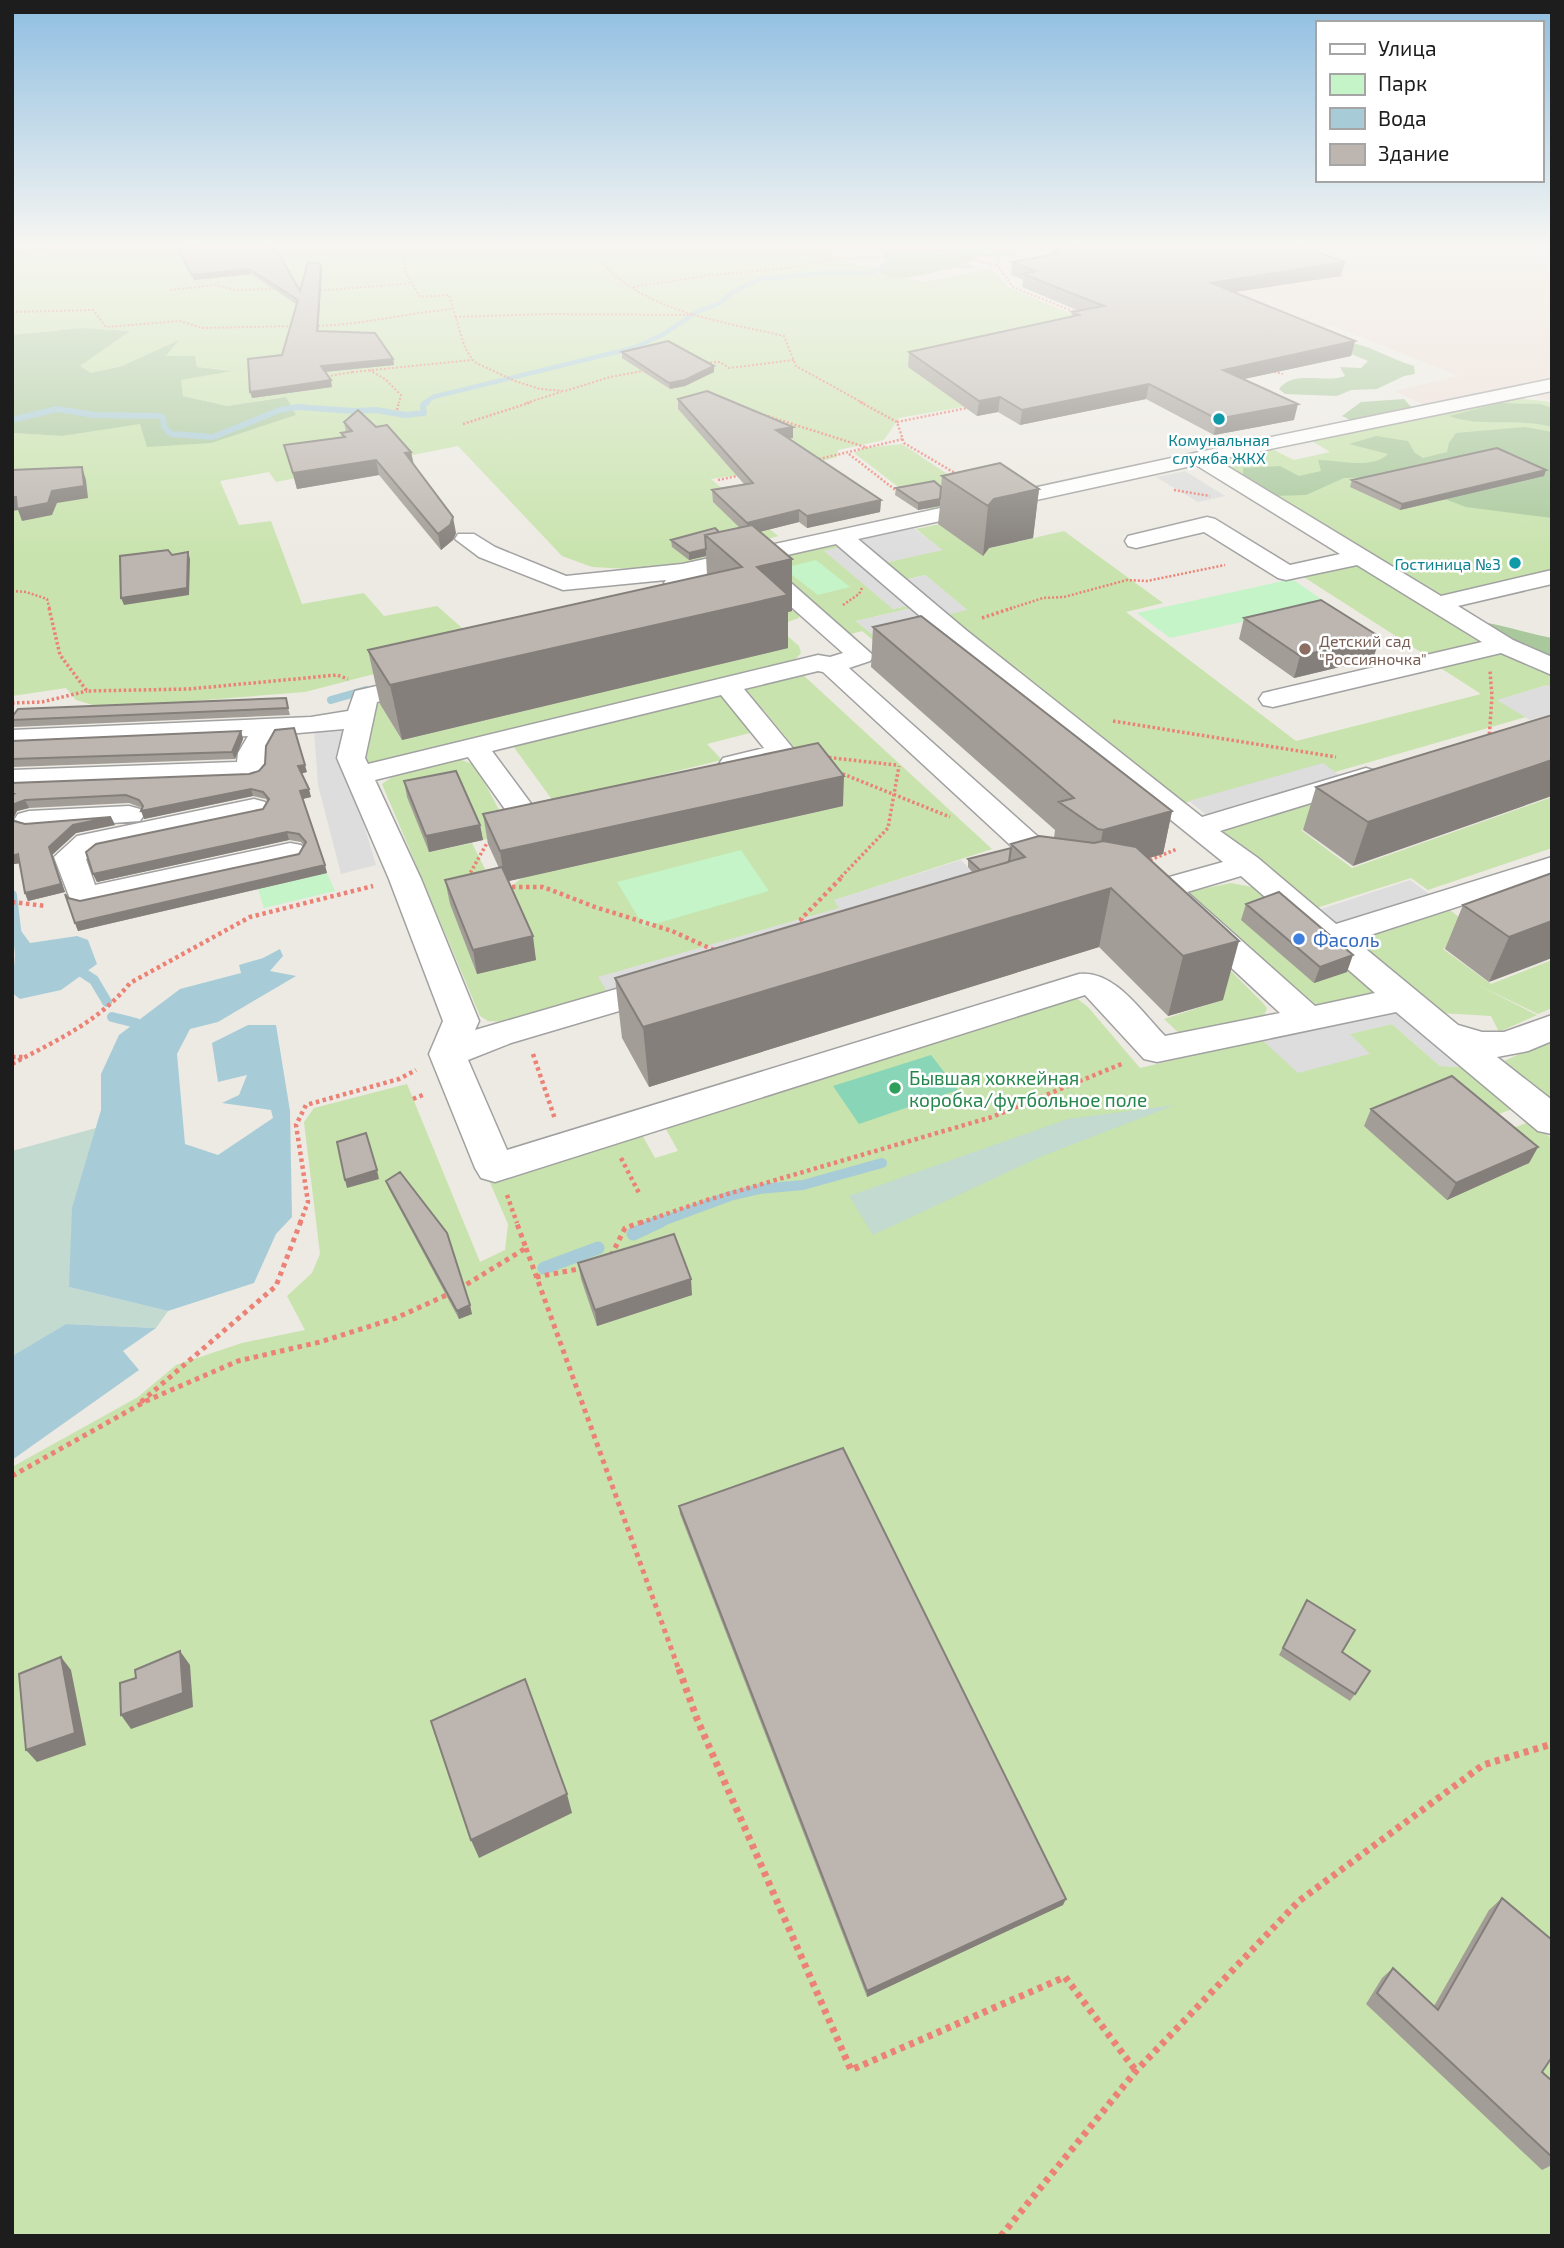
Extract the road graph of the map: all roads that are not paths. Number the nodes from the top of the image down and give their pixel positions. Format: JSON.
{"nodes":[{"id":1,"x":1552,"y":385,"type":"edge"},
{"id":2,"x":1199,"y":458,"type":"junction"},
{"id":3,"x":839,"y":535,"type":"junction"},
{"id":4,"x":466,"y":539,"type":"dead end"},
{"id":5,"x":1136,"y":541,"type":"dead end"},
{"id":6,"x":1361,"y":557,"type":"junction"},
{"id":7,"x":1552,"y":577,"type":"edge"},
{"id":8,"x":1438,"y":604,"type":"junction"},
{"id":9,"x":954,"y":632,"type":"junction"},
{"id":10,"x":921,"y":643,"type":"edge"},
{"id":11,"x":1498,"y":646,"type":"junction"},
{"id":12,"x":859,"y":657,"type":"junction"},
{"id":13,"x":1552,"y":667,"type":"edge"},
{"id":14,"x":727,"y":685,"type":"junction"},
{"id":15,"x":1273,"y":699,"type":"dead end"},
{"id":16,"x":360,"y":718,"type":"junction"},
{"id":17,"x":267,"y":727,"type":"junction"},
{"id":18,"x":13,"y":738,"type":"edge"},
{"id":19,"x":475,"y":747,"type":"junction"},
{"id":20,"x":251,"y":770,"type":"junction"},
{"id":21,"x":1387,"y":771,"type":"edge"},
{"id":22,"x":701,"y":772,"type":"edge"},
{"id":23,"x":359,"y":775,"type":"junction"},
{"id":24,"x":12,"y":779,"type":"edge"},
{"id":25,"x":592,"y":799,"type":"edge"},
{"id":26,"x":254,"y":808,"type":"junction"},
{"id":27,"x":29,"y":820,"type":"dead end"},
{"id":28,"x":1197,"y":828,"type":"junction"},
{"id":29,"x":290,"y":852,"type":"dead end"},
{"id":30,"x":1247,"y":865,"type":"junction"},
{"id":31,"x":1552,"y":866,"type":"edge"},
{"id":32,"x":1029,"y":882,"type":"edge"},
{"id":33,"x":1164,"y":888,"type":"junction"},
{"id":34,"x":1117,"y":894,"type":"junction"},
{"id":35,"x":1332,"y":936,"type":"junction"},
{"id":36,"x":693,"y":978,"type":"edge"},
{"id":37,"x":1403,"y":999,"type":"junction"},
{"id":38,"x":1308,"y":1019,"type":"junction"},
{"id":39,"x":461,"y":1021,"type":"junction"},
{"id":40,"x":1552,"y":1027,"type":"edge"},
{"id":41,"x":1447,"y":1033,"type":"junction"},
{"id":42,"x":498,"y":1034,"type":"junction"},
{"id":43,"x":1515,"y":1044,"type":"junction"},
{"id":44,"x":447,"y":1054,"type":"junction"},
{"id":45,"x":1478,"y":1060,"type":"junction"},
{"id":46,"x":1552,"y":1121,"type":"edge"}],
"edges":[{"from":1,"to":2,"type":"street"},
{"from":2,"to":3,"type":"street"},
{"from":2,"to":6,"type":"street"},
{"from":3,"to":4,"type":"street"},
{"from":3,"to":9,"type":"street"},
{"from":5,"to":6,"type":"street"},
{"from":6,"to":8,"type":"street"},
{"from":7,"to":8,"type":"street"},
{"from":8,"to":11,"type":"street"},
{"from":9,"to":10,"type":"street"},
{"from":9,"to":28,"type":"street"},
{"from":11,"to":13,"type":"street"},
{"from":11,"to":15,"type":"street"},
{"from":12,"to":14,"type":"street"},
{"from":12,"to":16,"type":"street"},
{"from":12,"to":34,"type":"street"},
{"from":14,"to":19,"type":"street"},
{"from":14,"to":22,"type":"street"},
{"from":16,"to":17,"type":"street"},
{"from":16,"to":23,"type":"street"},
{"from":17,"to":18,"type":"street"},
{"from":17,"to":20,"type":"street"},
{"from":19,"to":23,"type":"street"},
{"from":19,"to":25,"type":"street"},
{"from":20,"to":24,"type":"street"},
{"from":20,"to":26,"type":"street"},
{"from":21,"to":28,"type":"street"},
{"from":23,"to":39,"type":"street"},
{"from":26,"to":27,"type":"street"},
{"from":26,"to":29,"type":"street"},
{"from":28,"to":30,"type":"street"},
{"from":30,"to":33,"type":"street"},
{"from":30,"to":35,"type":"street"},
{"from":31,"to":35,"type":"street"},
{"from":32,"to":34,"type":"street"},
{"from":33,"to":34,"type":"street"},
{"from":33,"to":38,"type":"street"},
{"from":35,"to":37,"type":"street"},
{"from":36,"to":42,"type":"street"},
{"from":37,"to":38,"type":"street"},
{"from":37,"to":41,"type":"street"},
{"from":38,"to":44,"type":"street"},
{"from":39,"to":42,"type":"street"},
{"from":39,"to":44,"type":"street"},
{"from":40,"to":43,"type":"street"},
{"from":41,"to":43,"type":"street"},
{"from":41,"to":45,"type":"street"},
{"from":42,"to":44,"type":"street"},
{"from":43,"to":45,"type":"street"},
{"from":45,"to":46,"type":"street"}]}
